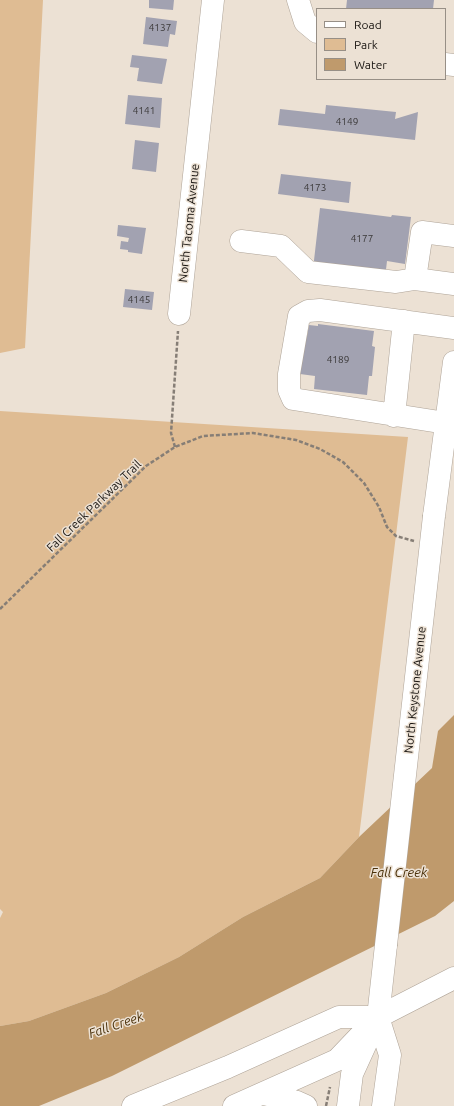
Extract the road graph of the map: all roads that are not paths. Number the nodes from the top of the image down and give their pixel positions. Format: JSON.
{"nodes":[{"id":1,"x":213,"y":0,"type":"edge"},
{"id":2,"x":298,"y":0,"type":"edge"},
{"id":3,"x":316,"y":31,"type":"edge"},
{"id":4,"x":454,"y":236,"type":"edge"},
{"id":5,"x":242,"y":241,"type":"dead end"},
{"id":6,"x":415,"y":278,"type":"junction"},
{"id":7,"x":454,"y":284,"type":"edge"},
{"id":8,"x":179,"y":314,"type":"road end"},
{"id":9,"x":404,"y":321,"type":"junction"},
{"id":10,"x":454,"y":328,"type":"edge"},
{"id":11,"x":454,"y":362,"type":"edge"},
{"id":12,"x":394,"y":416,"type":"junction"},
{"id":13,"x":446,"y":423,"type":"junction"},
{"id":14,"x":454,"y":978,"type":"edge"},
{"id":15,"x":378,"y":1017,"type":"junction"},
{"id":16,"x":264,"y":1094,"type":"junction"},
{"id":17,"x":134,"y":1106,"type":"edge"},
{"id":18,"x":234,"y":1106,"type":"edge"},
{"id":19,"x":306,"y":1106,"type":"edge"},
{"id":20,"x":348,"y":1106,"type":"edge"},
{"id":21,"x":383,"y":1106,"type":"edge"}],
"edges":[{"from":1,"to":8,"type":"main road","name":"North Tacoma Avenue"},
{"from":2,"to":3,"type":"main road"},
{"from":4,"to":6,"type":"main road"},
{"from":5,"to":6,"type":"main road"},
{"from":6,"to":7,"type":"main road"},
{"from":9,"to":10,"type":"main road"},
{"from":9,"to":12,"type":"main road"},
{"from":9,"to":12,"type":"main road"},
{"from":11,"to":13,"type":"main road","name":"North Keystone Avenue"},
{"from":12,"to":13,"type":"main road"},
{"from":13,"to":15,"type":"main road","name":"North Keystone Avenue","bridge":true},
{"from":14,"to":15,"type":"main road"},
{"from":15,"to":16,"type":"main road"},
{"from":15,"to":17,"type":"main road"},
{"from":15,"to":20,"type":"main road","name":"North Keystone Avenue"},
{"from":15,"to":21,"type":"main road","name":"North Keystone Avenue"},
{"from":16,"to":18,"type":"main road"},
{"from":16,"to":19,"type":"main road"}]}
